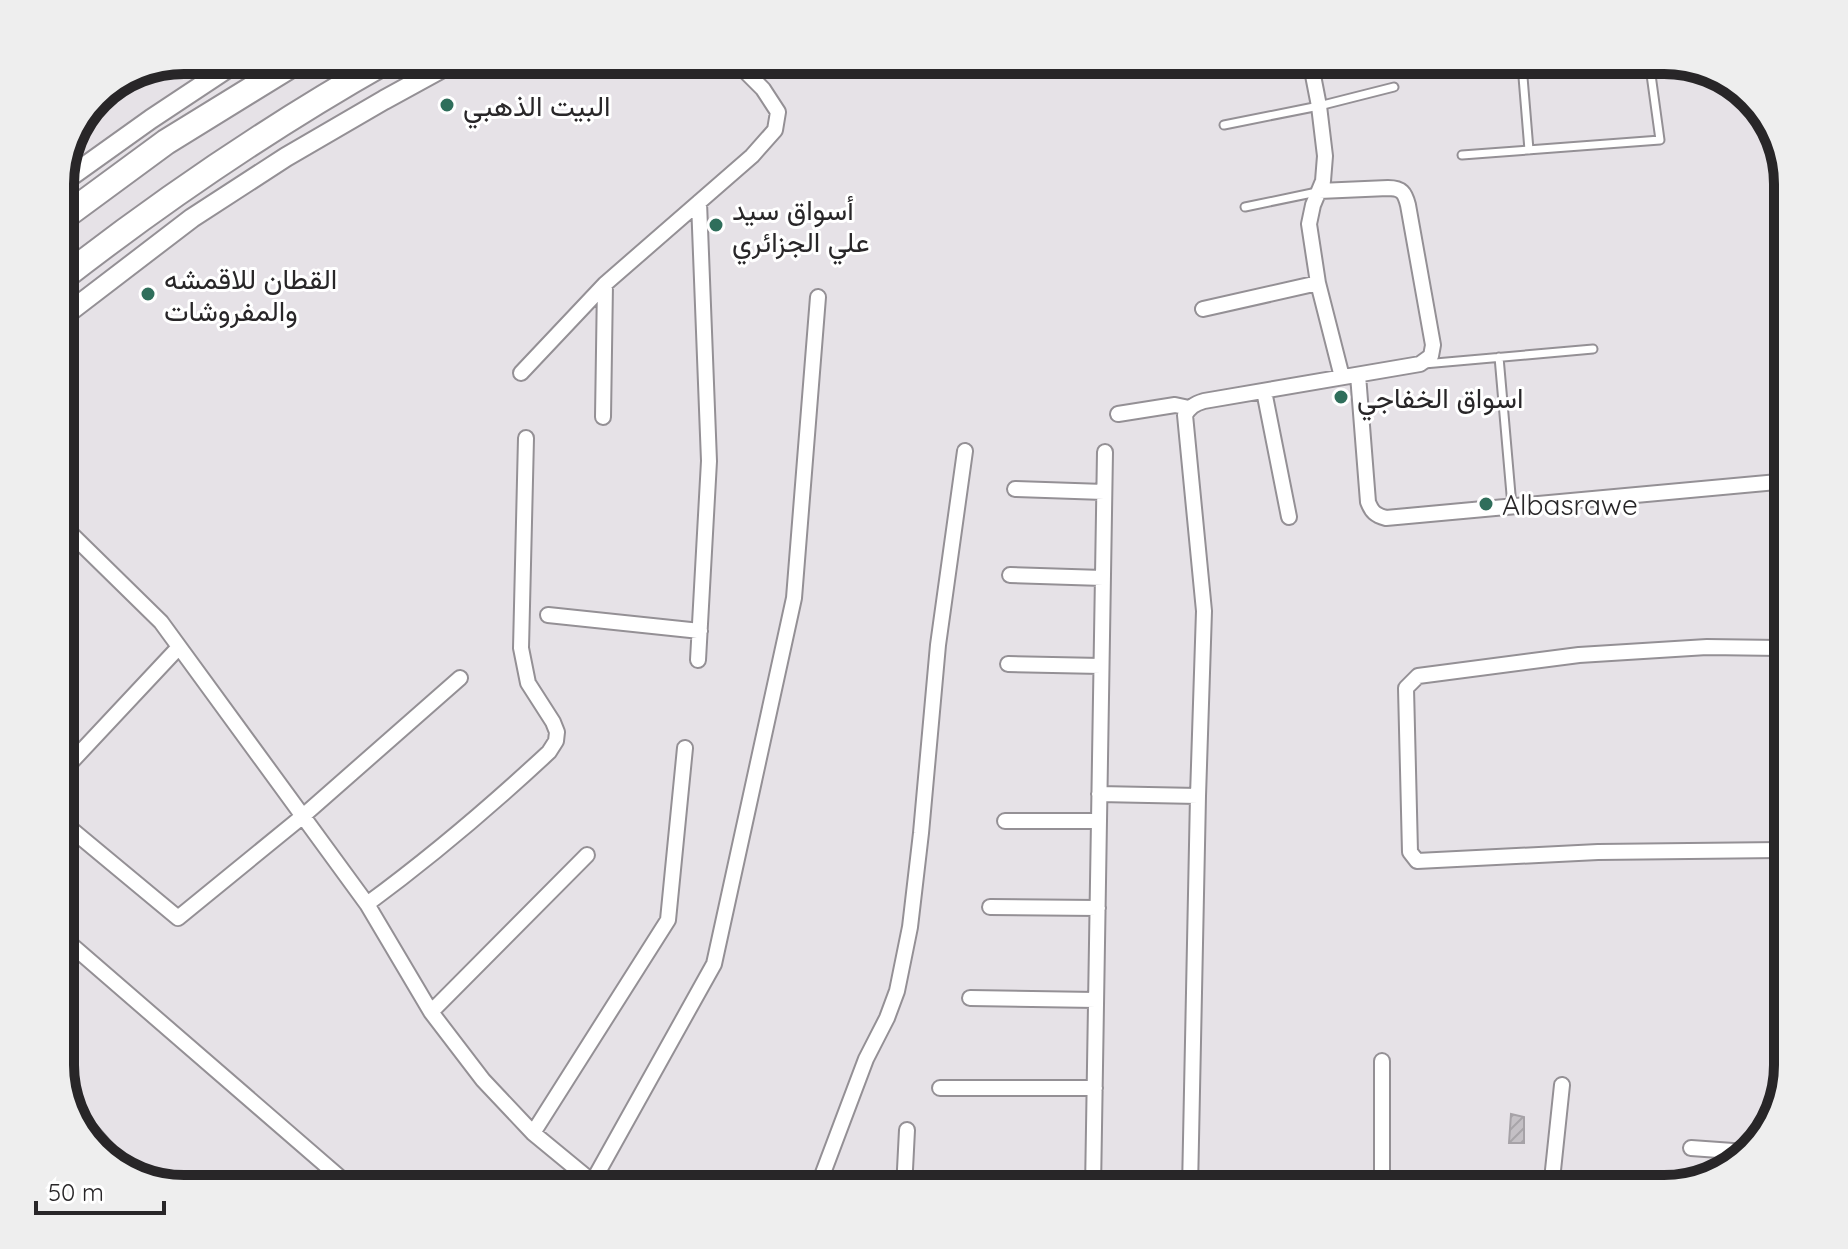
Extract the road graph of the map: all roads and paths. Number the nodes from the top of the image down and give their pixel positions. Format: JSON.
{"nodes":[{"id":1,"x":219,"y":74,"type":"edge"},
{"id":2,"x":276,"y":74,"type":"edge"},
{"id":3,"x":364,"y":74,"type":"edge"},
{"id":4,"x":431,"y":74,"type":"edge"},
{"id":5,"x":748,"y":74,"type":"edge"},
{"id":6,"x":1313,"y":74,"type":"edge"},
{"id":7,"x":1524,"y":74,"type":"edge"},
{"id":8,"x":1651,"y":74,"type":"edge"},
{"id":9,"x":1394,"y":87,"type":"dead end"},
{"id":10,"x":1319,"y":106,"type":"junction"},
{"id":11,"x":1224,"y":125,"type":"dead end"},
{"id":12,"x":1529,"y":150,"type":"junction"},
{"id":13,"x":1462,"y":155,"type":"dead end"},
{"id":14,"x":75,"y":174,"type":"edge"},
{"id":15,"x":1319,"y":191,"type":"junction"},
{"id":16,"x":699,"y":202,"type":"junction"},
{"id":17,"x":1245,"y":207,"type":"dead end"},
{"id":18,"x":74,"y":210,"type":"edge"},
{"id":19,"x":74,"y":270,"type":"edge"},
{"id":20,"x":1318,"y":283,"type":"junction"},
{"id":21,"x":605,"y":284,"type":"junction"},
{"id":22,"x":818,"y":297,"type":"dead end"},
{"id":23,"x":74,"y":308,"type":"edge"},
{"id":24,"x":1203,"y":309,"type":"dead end"},
{"id":25,"x":1593,"y":349,"type":"dead end"},
{"id":26,"x":1499,"y":357,"type":"junction"},
{"id":27,"x":1420,"y":364,"type":"junction"},
{"id":28,"x":521,"y":373,"type":"dead end"},
{"id":29,"x":1358,"y":375,"type":"junction"},
{"id":30,"x":1342,"y":377,"type":"junction"},
{"id":31,"x":1264,"y":391,"type":"junction"},
{"id":32,"x":1189,"y":408,"type":"junction"},
{"id":33,"x":1118,"y":414,"type":"dead end"},
{"id":34,"x":603,"y":417,"type":"dead end"},
{"id":35,"x":526,"y":438,"type":"dead end"},
{"id":36,"x":965,"y":451,"type":"dead end"},
{"id":37,"x":1105,"y":452,"type":"dead end"},
{"id":38,"x":1774,"y":482,"type":"edge"},
{"id":39,"x":1015,"y":489,"type":"dead end"},
{"id":40,"x":1104,"y":492,"type":"junction"},
{"id":41,"x":1512,"y":506,"type":"junction"},
{"id":42,"x":1289,"y":517,"type":"dead end"},
{"id":43,"x":74,"y":537,"type":"edge"},
{"id":44,"x":1010,"y":575,"type":"dead end"},
{"id":45,"x":1103,"y":578,"type":"junction"},
{"id":46,"x":548,"y":615,"type":"dead end"},
{"id":47,"x":700,"y":631,"type":"junction"},
{"id":48,"x":179,"y":647,"type":"junction"},
{"id":49,"x":1774,"y":648,"type":"edge"},
{"id":50,"x":698,"y":660,"type":"dead end"},
{"id":51,"x":1008,"y":664,"type":"dead end"},
{"id":52,"x":1101,"y":666,"type":"junction"},
{"id":53,"x":460,"y":678,"type":"dead end"},
{"id":54,"x":685,"y":748,"type":"dead end"},
{"id":55,"x":74,"y":759,"type":"edge"},
{"id":56,"x":1099,"y":794,"type":"junction"},
{"id":57,"x":1198,"y":796,"type":"junction"},
{"id":58,"x":303,"y":816,"type":"junction"},
{"id":59,"x":1005,"y":821,"type":"dead end"},
{"id":60,"x":1099,"y":821,"type":"junction"},
{"id":61,"x":74,"y":832,"type":"edge"},
{"id":62,"x":1774,"y":850,"type":"edge"},
{"id":63,"x":587,"y":855,"type":"dead end"},
{"id":64,"x":367,"y":904,"type":"junction"},
{"id":65,"x":990,"y":907,"type":"dead end"},
{"id":66,"x":1098,"y":908,"type":"junction"},
{"id":67,"x":74,"y":947,"type":"edge"},
{"id":68,"x":970,"y":998,"type":"dead end"},
{"id":69,"x":1096,"y":1000,"type":"junction"},
{"id":70,"x":431,"y":1012,"type":"junction"},
{"id":71,"x":1382,"y":1061,"type":"dead end"},
{"id":72,"x":1562,"y":1085,"type":"dead end"},
{"id":73,"x":940,"y":1088,"type":"dead end"},
{"id":74,"x":1095,"y":1088,"type":"junction"},
{"id":75,"x":907,"y":1130,"type":"dead end"},
{"id":76,"x":533,"y":1133,"type":"junction"},
{"id":77,"x":1691,"y":1148,"type":"dead end"},
{"id":78,"x":1732,"y":1151,"type":"edge"},
{"id":79,"x":337,"y":1175,"type":"edge"},
{"id":80,"x":585,"y":1175,"type":"edge"},
{"id":81,"x":602,"y":1175,"type":"edge"},
{"id":82,"x":822,"y":1175,"type":"edge"},
{"id":83,"x":905,"y":1175,"type":"edge"},
{"id":84,"x":1093,"y":1175,"type":"edge"},
{"id":85,"x":1190,"y":1175,"type":"edge"},
{"id":86,"x":1382,"y":1175,"type":"edge"},
{"id":87,"x":1552,"y":1175,"type":"edge"}],
"edges":[{"from":1,"to":14,"type":"main road"},
{"from":2,"to":18,"type":"highway"},
{"from":3,"to":19,"type":"highway"},
{"from":4,"to":23,"type":"main road"},
{"from":5,"to":16,"type":"street"},
{"from":6,"to":10,"type":"street"},
{"from":7,"to":12,"type":"lane"},
{"from":8,"to":12,"type":"lane"},
{"from":9,"to":10,"type":"lane"},
{"from":10,"to":11,"type":"lane"},
{"from":10,"to":15,"type":"street"},
{"from":12,"to":13,"type":"lane"},
{"from":15,"to":17,"type":"lane"},
{"from":15,"to":20,"type":"street"},
{"from":15,"to":27,"type":"street"},
{"from":16,"to":21,"type":"street"},
{"from":16,"to":47,"type":"street"},
{"from":20,"to":24,"type":"street"},
{"from":20,"to":30,"type":"street"},
{"from":21,"to":28,"type":"street"},
{"from":21,"to":34,"type":"street"},
{"from":22,"to":81,"type":"street"},
{"from":25,"to":26,"type":"lane"},
{"from":26,"to":27,"type":"lane"},
{"from":26,"to":41,"type":"lane"},
{"from":27,"to":29,"type":"street"},
{"from":29,"to":30,"type":"street"},
{"from":29,"to":41,"type":"street"},
{"from":30,"to":31,"type":"street"},
{"from":31,"to":32,"type":"street"},
{"from":31,"to":42,"type":"street"},
{"from":32,"to":33,"type":"street"},
{"from":32,"to":57,"type":"street"},
{"from":35,"to":64,"type":"street"},
{"from":36,"to":82,"type":"street"},
{"from":37,"to":40,"type":"street"},
{"from":38,"to":41,"type":"street"},
{"from":39,"to":40,"type":"street"},
{"from":40,"to":45,"type":"street"},
{"from":43,"to":48,"type":"street"},
{"from":44,"to":45,"type":"street"},
{"from":45,"to":52,"type":"street"},
{"from":46,"to":47,"type":"street"},
{"from":47,"to":50,"type":"street"},
{"from":48,"to":55,"type":"street"},
{"from":48,"to":58,"type":"street"},
{"from":49,"to":62,"type":"street"},
{"from":51,"to":52,"type":"street"},
{"from":52,"to":56,"type":"street"},
{"from":53,"to":58,"type":"street"},
{"from":54,"to":76,"type":"street"},
{"from":56,"to":57,"type":"street"},
{"from":56,"to":60,"type":"street"},
{"from":57,"to":85,"type":"street"},
{"from":58,"to":61,"type":"street"},
{"from":58,"to":64,"type":"street"},
{"from":59,"to":60,"type":"street"},
{"from":60,"to":66,"type":"street"},
{"from":63,"to":70,"type":"street"},
{"from":64,"to":70,"type":"street"},
{"from":65,"to":66,"type":"street"},
{"from":66,"to":69,"type":"street"},
{"from":67,"to":79,"type":"street"},
{"from":68,"to":69,"type":"street"},
{"from":69,"to":74,"type":"street"},
{"from":70,"to":76,"type":"street"},
{"from":71,"to":86,"type":"street"},
{"from":72,"to":87,"type":"street"},
{"from":73,"to":74,"type":"street"},
{"from":74,"to":84,"type":"street"},
{"from":75,"to":83,"type":"street"},
{"from":76,"to":80,"type":"street"},
{"from":77,"to":78,"type":"street"}]}
